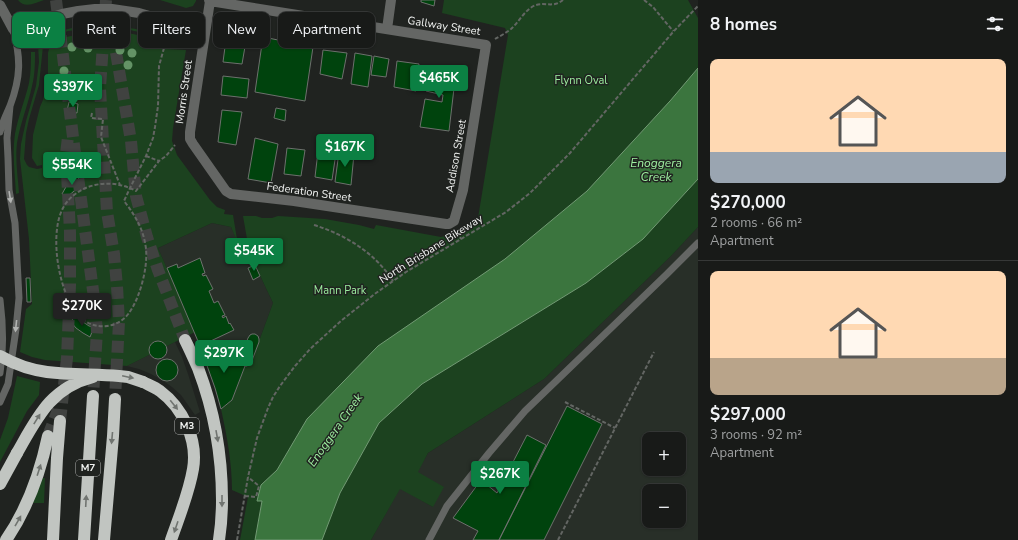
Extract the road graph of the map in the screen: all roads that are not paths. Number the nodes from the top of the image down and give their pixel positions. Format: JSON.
{"nodes":[{"id":1,"x":210,"y":0,"type":"edge"},
{"id":2,"x":392,"y":0,"type":"edge"},
{"id":3,"x":0,"y":5,"type":"edge"},
{"id":4,"x":65,"y":13,"type":"edge"},
{"id":5,"x":138,"y":13,"type":"edge"},
{"id":6,"x":12,"y":27,"type":"edge"},
{"id":7,"x":387,"y":29,"type":"junction"},
{"id":8,"x":205,"y":32,"type":"edge"},
{"id":9,"x":489,"y":42,"type":"joint"},
{"id":10,"x":18,"y":48,"type":"edge"},
{"id":11,"x":203,"y":48,"type":"edge"},
{"id":12,"x":10,"y":106,"type":"junction"},
{"id":13,"x":0,"y":132,"type":"edge"},
{"id":14,"x":190,"y":139,"type":"joint"},
{"id":15,"x":454,"y":225,"type":"joint"},
{"id":16,"x":698,"y":243,"type":"edge"},
{"id":17,"x":0,"y":300,"type":"edge"},
{"id":18,"x":185,"y":340,"type":"tunnel mouth"},
{"id":19,"x":0,"y":356,"type":"edge"},
{"id":20,"x":0,"y":373,"type":"edge"},
{"id":21,"x":111,"y":375,"type":"junction"},
{"id":22,"x":93,"y":396,"type":"tunnel mouth"},
{"id":23,"x":115,"y":399,"type":"tunnel mouth"},
{"id":24,"x":0,"y":402,"type":"edge"},
{"id":25,"x":60,"y":421,"type":"tunnel mouth"},
{"id":26,"x":48,"y":436,"type":"tunnel mouth"},
{"id":27,"x":0,"y":484,"type":"edge"},
{"id":28,"x":6,"y":540,"type":"edge"},
{"id":29,"x":53,"y":540,"type":"edge"},
{"id":30,"x":84,"y":540,"type":"edge"},
{"id":31,"x":104,"y":540,"type":"edge"},
{"id":32,"x":171,"y":540,"type":"edge"},
{"id":33,"x":219,"y":540,"type":"edge"},
{"id":34,"x":429,"y":540,"type":"edge"}],
"edges":[{"from":1,"to":7,"type":"street","name":"Gallway Street"},
{"from":1,"to":8,"type":"street","name":"Morris Street"},
{"from":2,"to":7,"type":"street"},
{"from":3,"to":6,"type":"street"},
{"from":4,"to":5,"type":"street"},
{"from":7,"to":9,"type":"street","name":"Gallway Street"},
{"from":9,"to":15,"type":"street","name":"Addison Street"},
{"from":10,"to":12,"type":"lane"},
{"from":11,"to":14,"type":"street","name":"Morris Street"},
{"from":12,"to":13,"type":"lane"},
{"from":12,"to":24,"type":"lane","one_way":true},
{"from":14,"to":15,"type":"street","name":"Federation Street"},
{"from":16,"to":34,"type":"lane"},
{"from":17,"to":20,"type":"lane"},
{"from":18,"to":33,"type":"highway","one_way":true},
{"from":19,"to":21,"type":"highway","number":"M3","bridge":true},
{"from":27,"to":21,"type":"highway","one_way":true,"bridge":true},
{"from":21,"to":32,"type":"highway","number":"M3","one_way":true,"bridge":true},
{"from":30,"to":22,"type":"highway","number":"M7","one_way":true},
{"from":23,"to":31,"type":"highway","number":"M7","one_way":true},
{"from":25,"to":29,"type":"highway"},
{"from":28,"to":26,"type":"highway","one_way":true}]}
